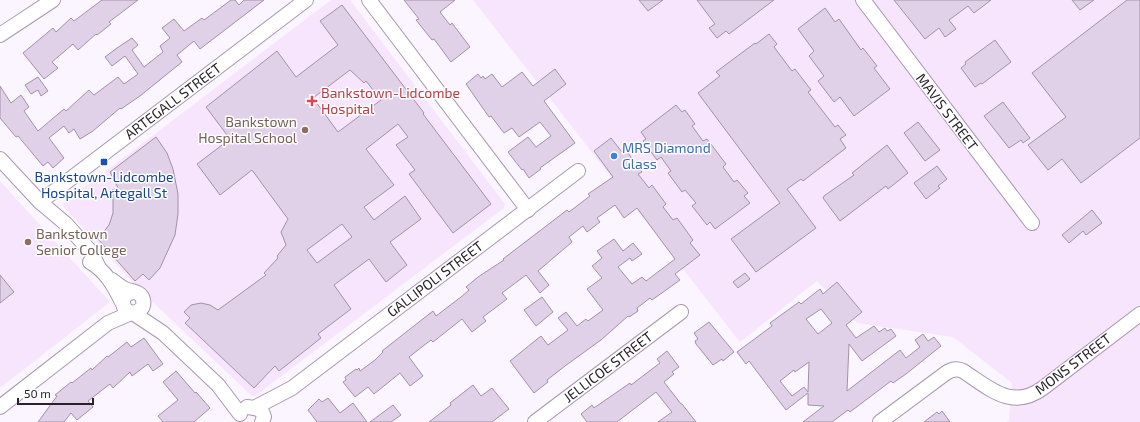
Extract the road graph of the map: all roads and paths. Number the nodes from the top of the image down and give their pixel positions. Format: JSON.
{"nodes":[{"id":1,"x":53,"y":0,"type":"edge"},
{"id":2,"x":306,"y":0,"type":"edge"},
{"id":3,"x":369,"y":0,"type":"edge"},
{"id":4,"x":863,"y":0,"type":"edge"},
{"id":5,"x":0,"y":35,"type":"edge"},
{"id":6,"x":0,"y":159,"type":"edge"},
{"id":7,"x":578,"y":171,"type":"dead end"},
{"id":8,"x":40,"y":202,"type":"junction"},
{"id":9,"x":528,"y":210,"type":"junction"},
{"id":10,"x":1032,"y":223,"type":"dead end"},
{"id":11,"x":110,"y":279,"type":"junction"},
{"id":12,"x":130,"y":307,"type":"junction"},
{"id":13,"x":681,"y":312,"type":"dead end"},
{"id":14,"x":1140,"y":314,"type":"edge"},
{"id":15,"x":218,"y":385,"type":"junction"},
{"id":16,"x":0,"y":407,"type":"edge"},
{"id":17,"x":260,"y":416,"type":"edge"},
{"id":18,"x":239,"y":418,"type":"edge"},
{"id":19,"x":535,"y":422,"type":"edge"},
{"id":20,"x":880,"y":422,"type":"edge"}],
"edges":[{"from":1,"to":5,"type":"street"},
{"from":2,"to":8,"type":"street","name":"ARTEGALL STREET"},
{"from":3,"to":9,"type":"street"},
{"from":4,"to":10,"type":"street","name":"MAVIS STREET"},
{"from":6,"to":8,"type":"street"},
{"from":7,"to":9,"type":"street","name":"GALLIPOLI STREET"},
{"from":8,"to":11,"type":"street"},
{"from":9,"to":17,"type":"street","name":"GALLIPOLI STREET"},
{"from":11,"to":12,"type":"street"},
{"from":11,"to":12,"type":"street"},
{"from":12,"to":15,"type":"street"},
{"from":12,"to":16,"type":"street"},
{"from":13,"to":19,"type":"street","name":"JELLICOE STREET"},
{"from":14,"to":20,"type":"street","name":"MONS STREET"},
{"from":15,"to":17,"type":"street"},
{"from":15,"to":18,"type":"street"},
{"from":17,"to":18,"type":"street","name":"GALLIPOLI STREET"}]}
